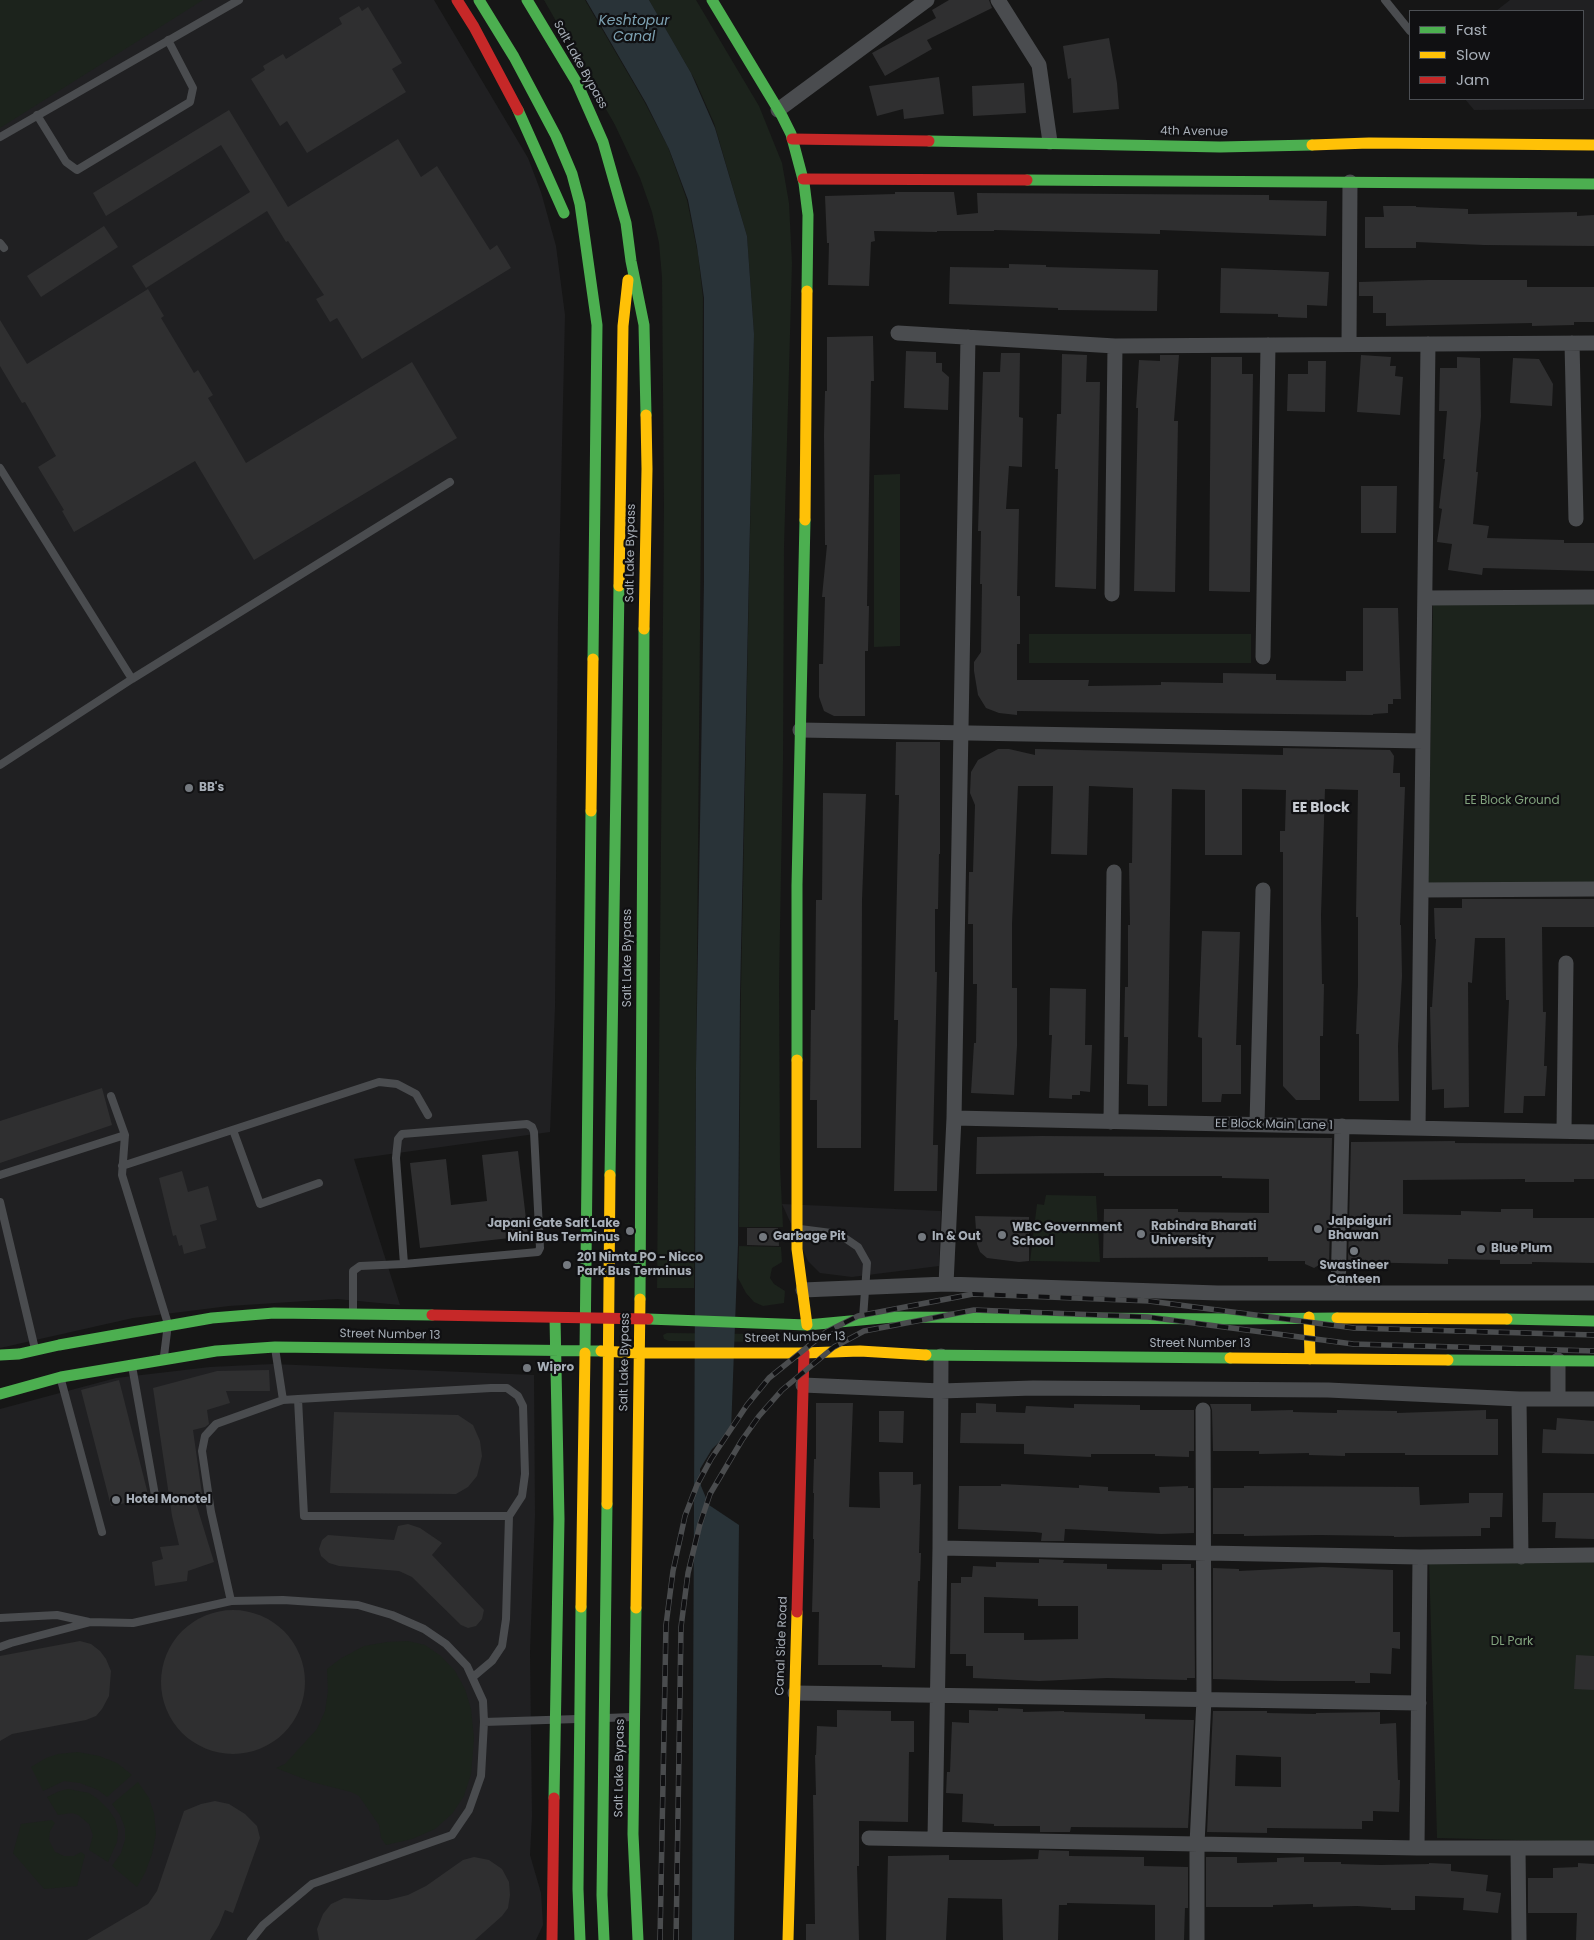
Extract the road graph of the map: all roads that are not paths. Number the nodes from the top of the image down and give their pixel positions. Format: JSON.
{"nodes":[{"id":1,"x":240,"y":0,"type":"edge"},
{"id":2,"x":457,"y":0,"type":"edge"},
{"id":3,"x":479,"y":0,"type":"edge"},
{"id":4,"x":526,"y":0,"type":"edge"},
{"id":5,"x":712,"y":0,"type":"edge"},
{"id":6,"x":927,"y":0,"type":"edge"},
{"id":7,"x":998,"y":0,"type":"edge"},
{"id":8,"x":1389,"y":2,"type":"edge"},
{"id":9,"x":1409,"y":30,"type":"edge"},
{"id":10,"x":168,"y":40,"type":"junction"},
{"id":11,"x":778,"y":110,"type":"junction"},
{"id":12,"x":37,"y":115,"type":"junction"},
{"id":13,"x":0,"y":137,"type":"edge"},
{"id":14,"x":792,"y":139,"type":"junction"},
{"id":15,"x":1050,"y":142,"type":"junction"},
{"id":16,"x":1594,"y":145,"type":"edge"},
{"id":17,"x":803,"y":180,"type":"junction"},
{"id":18,"x":1350,"y":182,"type":"junction"},
{"id":19,"x":1594,"y":184,"type":"edge"},
{"id":20,"x":584,"y":234,"type":"junction"},
{"id":21,"x":631,"y":261,"type":"junction"},
{"id":22,"x":898,"y":333,"type":"dead end"},
{"id":23,"x":968,"y":337,"type":"junction"},
{"id":24,"x":1572,"y":343,"type":"junction"},
{"id":25,"x":1594,"y":343,"type":"edge"},
{"id":26,"x":1349,"y":344,"type":"junction"},
{"id":27,"x":1428,"y":344,"type":"junction"},
{"id":28,"x":1268,"y":345,"type":"junction"},
{"id":29,"x":1115,"y":346,"type":"junction"},
{"id":30,"x":0,"y":468,"type":"edge"},
{"id":31,"x":450,"y":482,"type":"dead end"},
{"id":32,"x":1576,"y":519,"type":"dead end"},
{"id":33,"x":1112,"y":594,"type":"dead end"},
{"id":34,"x":1594,"y":596,"type":"edge"},
{"id":35,"x":1425,"y":598,"type":"junction"},
{"id":36,"x":1263,"y":657,"type":"dead end"},
{"id":37,"x":132,"y":679,"type":"junction"},
{"id":38,"x":800,"y":730,"type":"junction"},
{"id":39,"x":961,"y":734,"type":"junction"},
{"id":40,"x":1423,"y":741,"type":"junction"},
{"id":41,"x":0,"y":766,"type":"edge"},
{"id":42,"x":1114,"y":872,"type":"dead end"},
{"id":43,"x":1594,"y":888,"type":"edge"},
{"id":44,"x":1263,"y":890,"type":"dead end"},
{"id":45,"x":1421,"y":890,"type":"junction"},
{"id":46,"x":1566,"y":963,"type":"dead end"},
{"id":47,"x":110,"y":1096,"type":"dead end"},
{"id":48,"x":428,"y":1115,"type":"dead end"},
{"id":49,"x":954,"y":1118,"type":"junction"},
{"id":50,"x":1111,"y":1122,"type":"junction"},
{"id":51,"x":1258,"y":1124,"type":"junction"},
{"id":52,"x":1342,"y":1126,"type":"junction"},
{"id":53,"x":1418,"y":1128,"type":"junction"},
{"id":54,"x":233,"y":1130,"type":"junction"},
{"id":55,"x":1564,"y":1131,"type":"junction"},
{"id":56,"x":1594,"y":1132,"type":"edge"},
{"id":57,"x":125,"y":1135,"type":"junction"},
{"id":58,"x":122,"y":1166,"type":"junction"},
{"id":59,"x":0,"y":1175,"type":"edge"},
{"id":60,"x":319,"y":1183,"type":"dead end"},
{"id":61,"x":0,"y":1202,"type":"edge"},
{"id":62,"x":798,"y":1229,"type":"junction"},
{"id":63,"x":404,"y":1264,"type":"junction"},
{"id":64,"x":946,"y":1284,"type":"junction"},
{"id":65,"x":864,"y":1288,"type":"junction"},
{"id":66,"x":803,"y":1290,"type":"junction"},
{"id":67,"x":1594,"y":1293,"type":"edge"},
{"id":68,"x":1338,"y":1294,"type":"junction"},
{"id":69,"x":1405,"y":1294,"type":"junction"},
{"id":70,"x":353,"y":1314,"type":"junction"},
{"id":71,"x":1407,"y":1317,"type":"junction"},
{"id":72,"x":555,"y":1318,"type":"junction"},
{"id":73,"x":1309,"y":1318,"type":"junction"},
{"id":74,"x":640,"y":1319,"type":"junction"},
{"id":75,"x":863,"y":1320,"type":"junction"},
{"id":76,"x":1594,"y":1321,"type":"edge"},
{"id":77,"x":168,"y":1324,"type":"junction"},
{"id":78,"x":802,"y":1325,"type":"junction"},
{"id":79,"x":275,"y":1347,"type":"junction"},
{"id":80,"x":35,"y":1351,"type":"junction"},
{"id":81,"x":556,"y":1352,"type":"junction"},
{"id":82,"x":638,"y":1353,"type":"junction"},
{"id":83,"x":804,"y":1353,"type":"junction"},
{"id":84,"x":0,"y":1354,"type":"edge"},
{"id":85,"x":940,"y":1356,"type":"junction"},
{"id":86,"x":1310,"y":1358,"type":"junction"},
{"id":87,"x":164,"y":1359,"type":"junction"},
{"id":88,"x":1558,"y":1360,"type":"junction"},
{"id":89,"x":1594,"y":1361,"type":"edge"},
{"id":90,"x":132,"y":1364,"type":"junction"},
{"id":91,"x":60,"y":1377,"type":"junction"},
{"id":92,"x":803,"y":1384,"type":"junction"},
{"id":93,"x":941,"y":1391,"type":"junction"},
{"id":94,"x":0,"y":1394,"type":"edge"},
{"id":95,"x":298,"y":1399,"type":"junction"},
{"id":96,"x":1519,"y":1399,"type":"junction"},
{"id":97,"x":1558,"y":1399,"type":"junction"},
{"id":98,"x":1594,"y":1399,"type":"edge"},
{"id":99,"x":283,"y":1400,"type":"junction"},
{"id":100,"x":1203,"y":1410,"type":"dead end"},
{"id":101,"x":156,"y":1502,"type":"dead end"},
{"id":102,"x":509,"y":1516,"type":"junction"},
{"id":103,"x":102,"y":1532,"type":"dead end"},
{"id":104,"x":940,"y":1548,"type":"junction"},
{"id":105,"x":1204,"y":1553,"type":"junction"},
{"id":106,"x":1522,"y":1556,"type":"junction"},
{"id":107,"x":1594,"y":1556,"type":"edge"},
{"id":108,"x":1420,"y":1557,"type":"junction"},
{"id":109,"x":231,"y":1601,"type":"junction"},
{"id":110,"x":0,"y":1618,"type":"edge"},
{"id":111,"x":89,"y":1622,"type":"junction"},
{"id":112,"x":0,"y":1647,"type":"edge"},
{"id":113,"x":473,"y":1677,"type":"junction"},
{"id":114,"x":794,"y":1693,"type":"junction"},
{"id":115,"x":937,"y":1695,"type":"junction"},
{"id":116,"x":1204,"y":1700,"type":"junction"},
{"id":117,"x":1419,"y":1703,"type":"junction"},
{"id":118,"x":634,"y":1717,"type":"junction"},
{"id":119,"x":585,"y":1719,"type":"dead end"},
{"id":120,"x":595,"y":1719,"type":"dead end"},
{"id":121,"x":555,"y":1720,"type":"junction"},
{"id":122,"x":484,"y":1722,"type":"junction"},
{"id":123,"x":868,"y":1838,"type":"dead end"},
{"id":124,"x":935,"y":1838,"type":"junction"},
{"id":125,"x":1197,"y":1844,"type":"junction"},
{"id":126,"x":1417,"y":1848,"type":"junction"},
{"id":127,"x":1518,"y":1848,"type":"junction"},
{"id":128,"x":1594,"y":1848,"type":"edge"},
{"id":129,"x":251,"y":1940,"type":"edge"},
{"id":130,"x":552,"y":1940,"type":"edge"},
{"id":131,"x":580,"y":1940,"type":"edge"},
{"id":132,"x":604,"y":1940,"type":"edge"},
{"id":133,"x":638,"y":1940,"type":"edge"},
{"id":134,"x":788,"y":1940,"type":"edge"},
{"id":135,"x":1197,"y":1940,"type":"edge"},
{"id":136,"x":1519,"y":1940,"type":"edge"}],
"edges":[{"from":1,"to":10,"type":"lane"},
{"from":2,"to":20,"type":"main road"},
{"from":3,"to":20,"type":"main road"},
{"from":4,"to":21,"type":"main road","name":"Salt Lake Bypass"},
{"from":5,"to":11,"type":"main road"},
{"from":6,"to":11,"type":"street"},
{"from":7,"to":15,"type":"street"},
{"from":8,"to":9,"type":"lane"},
{"from":10,"to":12,"type":"lane"},
{"from":10,"to":12,"type":"lane"},
{"from":11,"to":14,"type":"main road"},
{"from":12,"to":13,"type":"lane"},
{"from":14,"to":15,"type":"main road","name":"4th Avenue"},
{"from":14,"to":17,"type":"main road"},
{"from":15,"to":16,"type":"main road","name":"4th Avenue"},
{"from":17,"to":18,"type":"main road"},
{"from":17,"to":38,"type":"main road"},
{"from":18,"to":19,"type":"main road"},
{"from":18,"to":26,"type":"street"},
{"from":20,"to":131,"type":"main road"},
{"from":21,"to":74,"type":"main road","name":"Salt Lake Bypass"},
{"from":21,"to":132,"type":"main road"},
{"from":22,"to":23,"type":"street"},
{"from":23,"to":29,"type":"street"},
{"from":23,"to":39,"type":"street"},
{"from":24,"to":25,"type":"street"},
{"from":24,"to":27,"type":"street"},
{"from":24,"to":32,"type":"street"},
{"from":26,"to":27,"type":"street"},
{"from":26,"to":28,"type":"street"},
{"from":27,"to":35,"type":"street"},
{"from":28,"to":29,"type":"street"},
{"from":28,"to":36,"type":"street"},
{"from":29,"to":33,"type":"street"},
{"from":30,"to":37,"type":"lane"},
{"from":31,"to":37,"type":"lane"},
{"from":34,"to":35,"type":"street"},
{"from":35,"to":40,"type":"street"},
{"from":37,"to":41,"type":"lane"},
{"from":38,"to":39,"type":"street"},
{"from":38,"to":62,"type":"main road"},
{"from":39,"to":40,"type":"street"},
{"from":39,"to":49,"type":"street"},
{"from":40,"to":45,"type":"street"},
{"from":42,"to":50,"type":"street"},
{"from":43,"to":45,"type":"street"},
{"from":44,"to":51,"type":"street"},
{"from":45,"to":53,"type":"street"},
{"from":46,"to":55,"type":"street"},
{"from":47,"to":57,"type":"lane"},
{"from":48,"to":54,"type":"lane"},
{"from":49,"to":50,"type":"street","name":"EE Block Main Lane 1"},
{"from":49,"to":64,"type":"street"},
{"from":50,"to":51,"type":"street","name":"EE Block Main Lane 1"},
{"from":51,"to":52,"type":"street","name":"EE Block Main Lane 1"},
{"from":52,"to":53,"type":"street","name":"EE Block Main Lane 1"},
{"from":52,"to":68,"type":"street"},
{"from":53,"to":55,"type":"street","name":"EE Block Main Lane 1"},
{"from":54,"to":58,"type":"lane"},
{"from":54,"to":60,"type":"lane"},
{"from":55,"to":56,"type":"street","name":"EE Block Main Lane 1"},
{"from":57,"to":58,"type":"lane"},
{"from":57,"to":59,"type":"lane"},
{"from":58,"to":77,"type":"lane"},
{"from":61,"to":80,"type":"lane"},
{"from":62,"to":65,"type":"lane"},
{"from":62,"to":66,"type":"main road"},
{"from":63,"to":63,"type":"lane"},
{"from":63,"to":70,"type":"lane"},
{"from":64,"to":65,"type":"street"},
{"from":64,"to":68,"type":"street"},
{"from":65,"to":66,"type":"street"},
{"from":65,"to":75,"type":"lane"},
{"from":66,"to":78,"type":"main road"},
{"from":67,"to":69,"type":"street"},
{"from":68,"to":69,"type":"street"},
{"from":69,"to":71,"type":"street"},
{"from":70,"to":72,"type":"main road","name":"Street Number 13"},
{"from":70,"to":77,"type":"main road","name":"Street Number 13"},
{"from":71,"to":73,"type":"main road","name":"Street Number 13"},
{"from":71,"to":76,"type":"main road","name":"Street Number 13"},
{"from":72,"to":74,"type":"main road","name":"Street Number 13"},
{"from":72,"to":81,"type":"main road"},
{"from":73,"to":75,"type":"main road","name":"Street Number 13"},
{"from":73,"to":86,"type":"main road"},
{"from":74,"to":78,"type":"main road","name":"Street Number 13"},
{"from":74,"to":82,"type":"main road","name":"Salt Lake Bypass"},
{"from":75,"to":78,"type":"main road","name":"Street Number 13"},
{"from":77,"to":80,"type":"main road","name":"Street Number 13"},
{"from":77,"to":87,"type":"lane"},
{"from":79,"to":81,"type":"main road","name":"Street Number 13"},
{"from":79,"to":87,"type":"main road","name":"Street Number 13"},
{"from":79,"to":99,"type":"lane"},
{"from":80,"to":84,"type":"main road","name":"Street Number 13"},
{"from":81,"to":82,"type":"main road","name":"Street Number 13"},
{"from":81,"to":121,"type":"main road"},
{"from":82,"to":83,"type":"main road","name":"Street Number 13"},
{"from":82,"to":118,"type":"main road","name":"Salt Lake Bypass"},
{"from":83,"to":85,"type":"main road","name":"Street Number 13"},
{"from":83,"to":92,"type":"main road","name":"Canal Side Road"},
{"from":85,"to":86,"type":"main road","name":"Street Number 13"},
{"from":85,"to":93,"type":"street"},
{"from":86,"to":88,"type":"main road","name":"Street Number 13"},
{"from":87,"to":90,"type":"main road","name":"Street Number 13"},
{"from":88,"to":89,"type":"main road","name":"Street Number 13"},
{"from":88,"to":97,"type":"street"},
{"from":90,"to":91,"type":"main road","name":"Street Number 13"},
{"from":90,"to":101,"type":"lane"},
{"from":91,"to":94,"type":"main road","name":"Street Number 13"},
{"from":91,"to":103,"type":"lane"},
{"from":92,"to":93,"type":"street"},
{"from":92,"to":114,"type":"main road","name":"Canal Side Road"},
{"from":93,"to":96,"type":"street"},
{"from":93,"to":104,"type":"street"},
{"from":95,"to":99,"type":"lane"},
{"from":95,"to":102,"type":"lane"},
{"from":95,"to":102,"type":"lane"},
{"from":96,"to":97,"type":"street"},
{"from":96,"to":106,"type":"street"},
{"from":97,"to":98,"type":"street"},
{"from":99,"to":109,"type":"lane"},
{"from":100,"to":105,"type":"street"},
{"from":102,"to":113,"type":"lane"},
{"from":104,"to":105,"type":"street"},
{"from":104,"to":115,"type":"street"},
{"from":105,"to":108,"type":"street"},
{"from":105,"to":116,"type":"street"},
{"from":106,"to":107,"type":"street"},
{"from":106,"to":108,"type":"street"},
{"from":108,"to":117,"type":"street"},
{"from":109,"to":111,"type":"lane"},
{"from":109,"to":113,"type":"lane"},
{"from":110,"to":111,"type":"lane"},
{"from":111,"to":112,"type":"lane"},
{"from":113,"to":122,"type":"lane"},
{"from":114,"to":115,"type":"street"},
{"from":114,"to":134,"type":"main road","name":"Canal Side Road"},
{"from":115,"to":116,"type":"street"},
{"from":115,"to":124,"type":"street"},
{"from":116,"to":117,"type":"street"},
{"from":116,"to":125,"type":"street"},
{"from":117,"to":126,"type":"street"},
{"from":118,"to":120,"type":"lane"},
{"from":118,"to":133,"type":"main road","name":"Salt Lake Bypass"},
{"from":119,"to":121,"type":"lane"},
{"from":121,"to":122,"type":"lane"},
{"from":121,"to":130,"type":"main road"},
{"from":122,"to":129,"type":"lane"},
{"from":123,"to":124,"type":"street"},
{"from":124,"to":125,"type":"street"},
{"from":125,"to":126,"type":"street"},
{"from":125,"to":135,"type":"street"},
{"from":126,"to":127,"type":"street"},
{"from":127,"to":128,"type":"street"},
{"from":127,"to":136,"type":"street"}]}
